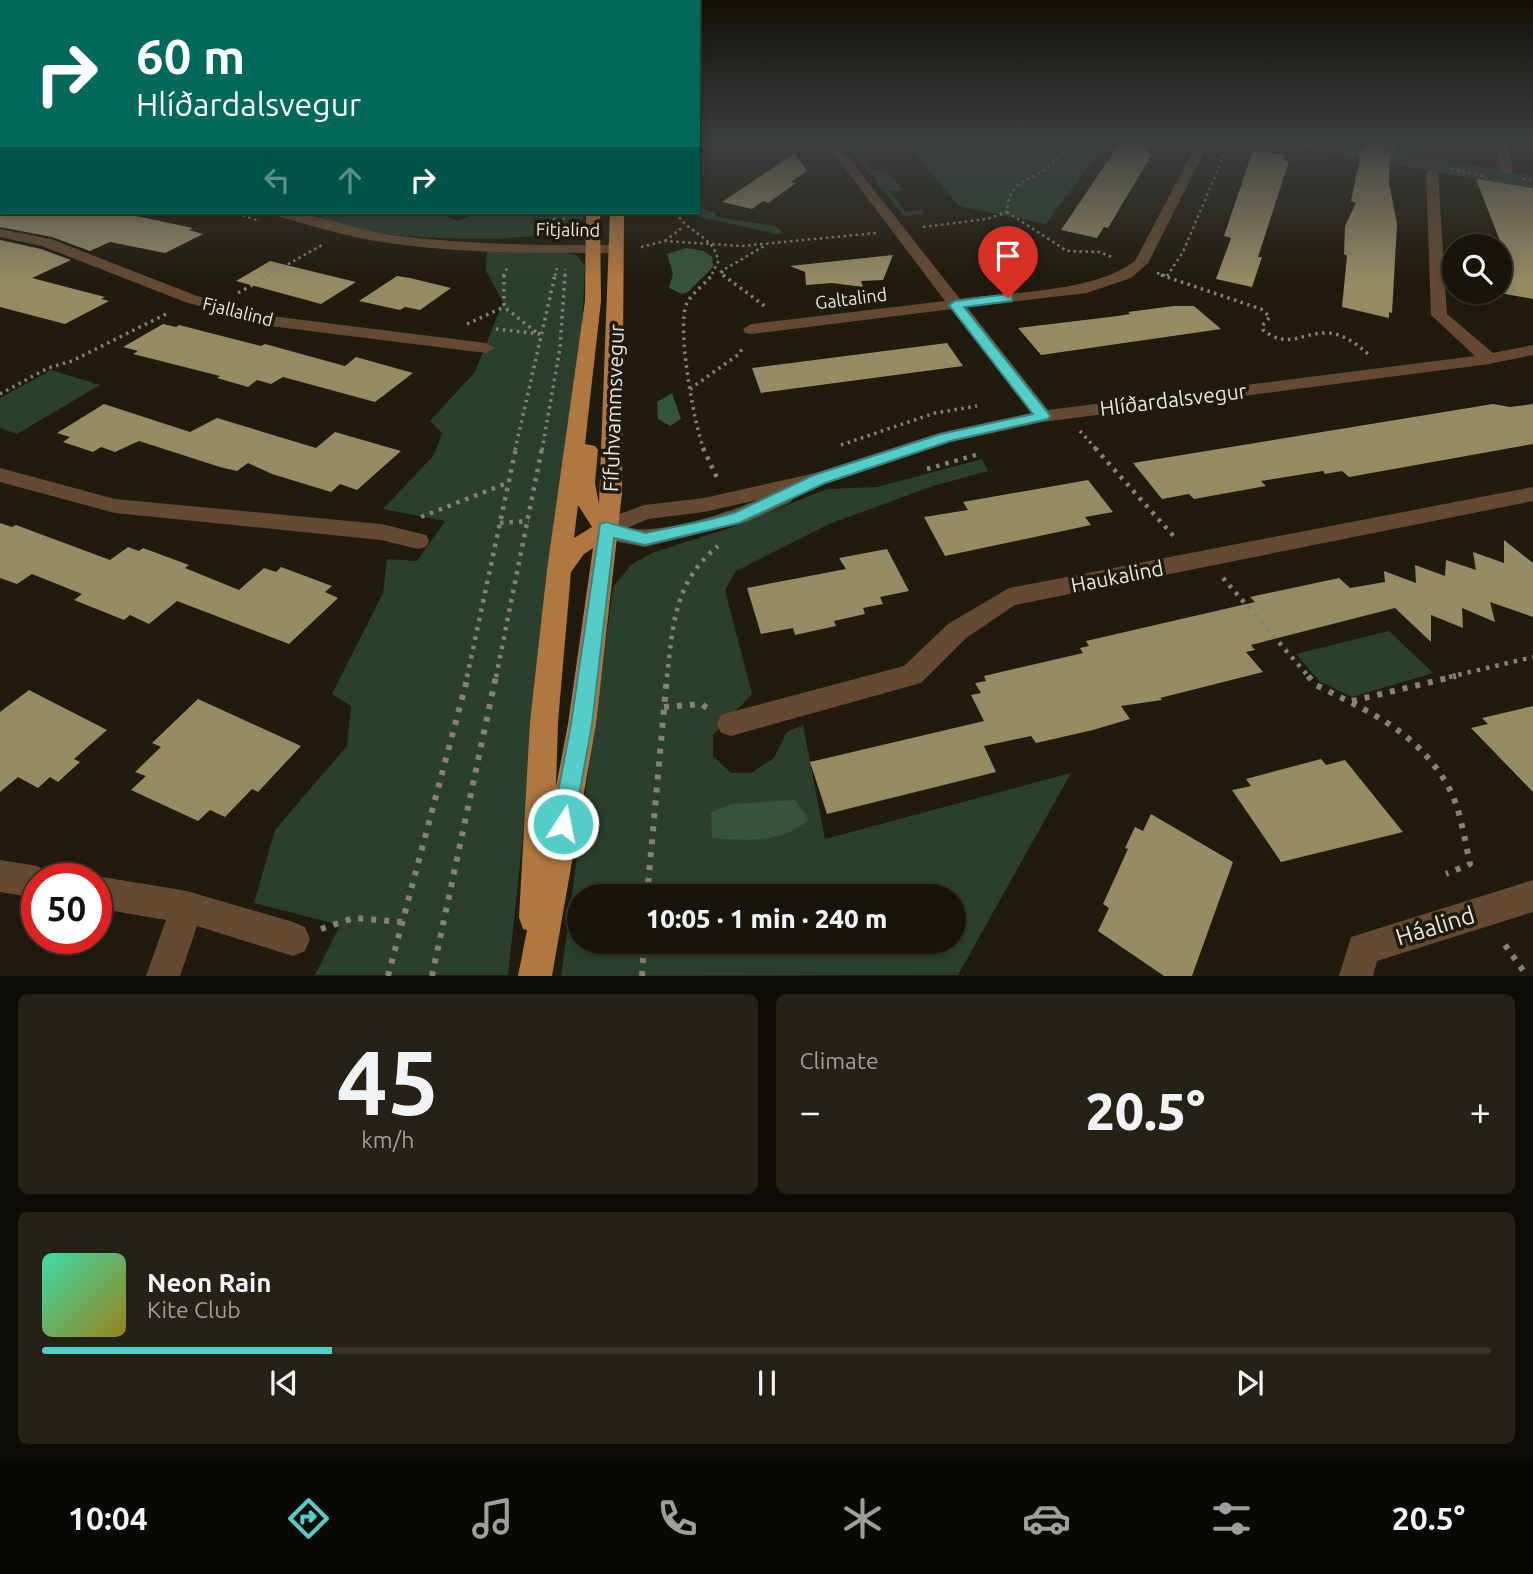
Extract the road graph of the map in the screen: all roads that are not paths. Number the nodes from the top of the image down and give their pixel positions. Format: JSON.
{"nodes":[{"id":1,"x":866,"y":189,"type":"edge"},
{"id":2,"x":1179,"y":189,"type":"edge"},
{"id":3,"x":1433,"y":189,"type":"edge"},
{"id":4,"x":300,"y":214,"type":"edge"},
{"id":5,"x":593,"y":214,"type":"edge"},
{"id":6,"x":617,"y":214,"type":"edge"},
{"id":7,"x":0,"y":233,"type":"edge"},
{"id":8,"x":592,"y":243,"type":"junction"},
{"id":9,"x":616,"y":243,"type":"junction"},
{"id":10,"x":955,"y":305,"type":"junction"},
{"id":11,"x":751,"y":329,"type":"road end"},
{"id":12,"x":486,"y":348,"type":"dead end"},
{"id":13,"x":1533,"y":350,"type":"edge"},
{"id":14,"x":1489,"y":359,"type":"junction"},
{"id":15,"x":582,"y":396,"type":"junction"},
{"id":16,"x":1043,"y":416,"type":"junction"},
{"id":17,"x":0,"y":475,"type":"edge"},
{"id":18,"x":1533,"y":494,"type":"edge"},
{"id":19,"x":606,"y":528,"type":"junction"},
{"id":20,"x":418,"y":541,"type":"dead end"},
{"id":21,"x":559,"y":570,"type":"junction"},
{"id":22,"x":731,"y":724,"type":"road end"},
{"id":23,"x":0,"y":876,"type":"edge"},
{"id":24,"x":21,"y":879,"type":"edge"},
{"id":25,"x":112,"y":895,"type":"edge"},
{"id":26,"x":1533,"y":896,"type":"edge"},
{"id":27,"x":187,"y":907,"type":"junction"},
{"id":28,"x":293,"y":939,"type":"road end"},
{"id":29,"x":163,"y":975,"type":"edge"},
{"id":30,"x":534,"y":975,"type":"edge"},
{"id":31,"x":1356,"y":975,"type":"edge"}],
"edges":[{"from":1,"to":10,"type":"street"},
{"from":2,"to":10,"type":"street","name":"Galtalind"},
{"from":3,"to":14,"type":"street"},
{"from":4,"to":8,"type":"street","name":"Fitjalind"},
{"from":5,"to":8,"type":"main road","name":"Fífuhvammsvegur"},
{"from":6,"to":9,"type":"main road","name":"Fífuhvammsvegur"},
{"from":7,"to":12,"type":"street","name":"Fjallalind"},
{"from":8,"to":9,"type":"street","name":"Fitjalind"},
{"from":8,"to":15,"type":"main road","name":"Fífuhvammsvegur"},
{"from":9,"to":19,"type":"main road","name":"Fífuhvammsvegur"},
{"from":10,"to":11,"type":"street","name":"Galtalind"},
{"from":10,"to":16,"type":"street"},
{"from":13,"to":14,"type":"street","name":"Hlíðardalsvegur"},
{"from":14,"to":16,"type":"street","name":"Hlíðardalsvegur"},
{"from":15,"to":19,"type":"main road"},
{"from":15,"to":21,"type":"main road","name":"Fífuhvammsvegur"},
{"from":16,"to":19,"type":"street","name":"Hlíðardalsvegur"},
{"from":17,"to":20,"type":"street"},
{"from":18,"to":22,"type":"street","name":"Haukalind"},
{"from":19,"to":21,"type":"main road"},
{"from":19,"to":30,"type":"main road","name":"Fífuhvammsvegur"},
{"from":21,"to":30,"type":"main road","name":"Fífuhvammsvegur"},
{"from":23,"to":24,"type":"street"},
{"from":25,"to":27,"type":"street"},
{"from":26,"to":31,"type":"street","name":"Háalind"},
{"from":27,"to":28,"type":"street"},
{"from":27,"to":29,"type":"street"}]}
